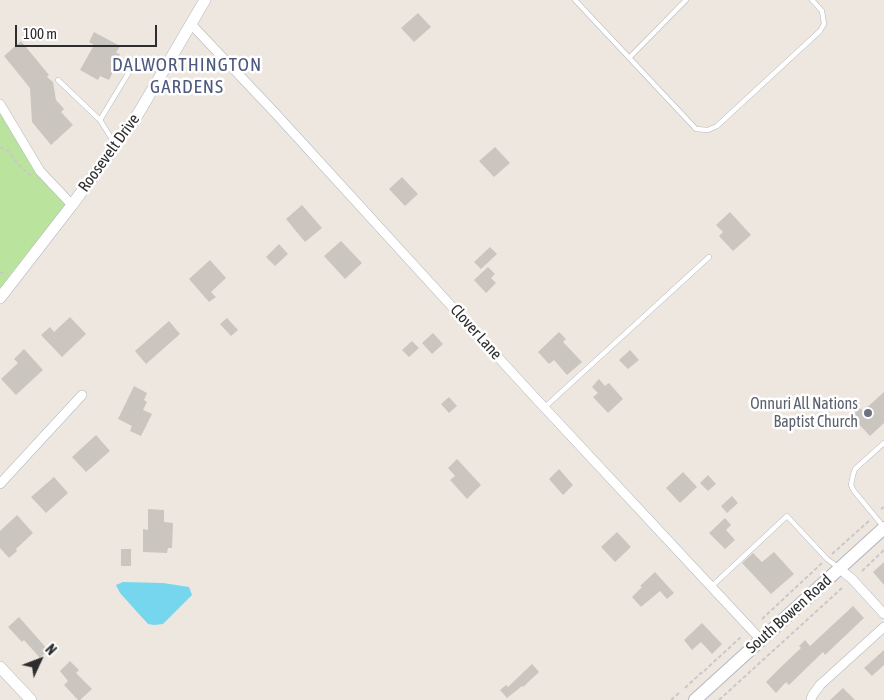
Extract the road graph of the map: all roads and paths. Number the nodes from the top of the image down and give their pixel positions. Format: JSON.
{"nodes":[{"id":1,"x":205,"y":0,"type":"edge"},
{"id":2,"x":574,"y":0,"type":"edge"},
{"id":3,"x":686,"y":0,"type":"edge"},
{"id":4,"x":812,"y":0,"type":"edge"},
{"id":5,"x":191,"y":24,"type":"junction"},
{"id":6,"x":629,"y":58,"type":"junction"},
{"id":7,"x":162,"y":73,"type":"junction"},
{"id":8,"x":58,"y":80,"type":"dead end"},
{"id":9,"x":0,"y":104,"type":"edge"},
{"id":10,"x":100,"y":120,"type":"junction"},
{"id":11,"x":115,"y":145,"type":"junction"},
{"id":12,"x":0,"y":147,"type":"edge"},
{"id":13,"x":39,"y":174,"type":"dead end"},
{"id":14,"x":72,"y":205,"type":"junction"},
{"id":15,"x":709,"y":257,"type":"dead end"},
{"id":16,"x":22,"y":269,"type":"junction"},
{"id":17,"x":0,"y":273,"type":"edge"},
{"id":18,"x":0,"y":298,"type":"edge"},
{"id":19,"x":82,"y":395,"type":"dead end"},
{"id":20,"x":545,"y":407,"type":"junction"},
{"id":21,"x":884,"y":442,"type":"edge"},
{"id":22,"x":0,"y":484,"type":"edge"},
{"id":23,"x":884,"y":507,"type":"edge"},
{"id":24,"x":881,"y":509,"type":"dead end"},
{"id":25,"x":870,"y":520,"type":"dead end"},
{"id":26,"x":884,"y":528,"type":"edge"},
{"id":27,"x":884,"y":550,"type":"edge"},
{"id":28,"x":832,"y":554,"type":"dead end"},
{"id":29,"x":822,"y":563,"type":"dead end"},
{"id":30,"x":840,"y":569,"type":"junction"},
{"id":31,"x":862,"y":570,"type":"dead end"},
{"id":32,"x":711,"y":586,"type":"junction"},
{"id":33,"x":842,"y":588,"type":"dead end"},
{"id":34,"x":884,"y":614,"type":"edge"},
{"id":35,"x":762,"y":619,"type":"dead end"},
{"id":36,"x":884,"y":627,"type":"edge"},
{"id":37,"x":742,"y":637,"type":"dead end"},
{"id":38,"x":761,"y":640,"type":"junction"},
{"id":39,"x":0,"y":667,"type":"edge"},
{"id":40,"x":685,"y":688,"type":"dead end"},
{"id":41,"x":679,"y":693,"type":"dead end"},
{"id":42,"x":31,"y":700,"type":"edge"},
{"id":43,"x":672,"y":700,"type":"edge"},
{"id":44,"x":695,"y":700,"type":"edge"},
{"id":45,"x":719,"y":700,"type":"edge"},
{"id":46,"x":811,"y":700,"type":"edge"}],
"edges":[{"from":1,"to":5,"type":"street","name":"Roosevelt Drive"},
{"from":2,"to":6,"type":"lane"},
{"from":3,"to":6,"type":"lane"},
{"from":4,"to":6,"type":"lane"},
{"from":5,"to":7,"type":"street","name":"Roosevelt Drive"},
{"from":5,"to":20,"type":"street","name":"Clover Lane"},
{"from":7,"to":10,"type":"lane"},
{"from":7,"to":11,"type":"street","name":"Roosevelt Drive"},
{"from":8,"to":10,"type":"lane"},
{"from":9,"to":14,"type":"street"},
{"from":10,"to":11,"type":"lane"},
{"from":11,"to":14,"type":"street","name":"Roosevelt Drive"},
{"from":12,"to":13,"type":"path"},
{"from":14,"to":16,"type":"street","name":"Roosevelt Drive"},
{"from":15,"to":20,"type":"lane"},
{"from":16,"to":17,"type":"path"},
{"from":16,"to":18,"type":"street","name":"Roosevelt Drive"},
{"from":19,"to":22,"type":"street"},
{"from":20,"to":32,"type":"street","name":"Clover Lane"},
{"from":21,"to":26,"type":"lane"},
{"from":23,"to":24,"type":"path"},
{"from":25,"to":28,"type":"path"},
{"from":26,"to":30,"type":"main road","name":"South Bowen Road"},
{"from":27,"to":31,"type":"path"},
{"from":29,"to":35,"type":"path"},
{"from":30,"to":32,"type":"lane"},
{"from":30,"to":34,"type":"street"},
{"from":30,"to":38,"type":"main road","name":"South Bowen Road"},
{"from":32,"to":38,"type":"street","name":"Clover Lane"},
{"from":33,"to":45,"type":"path"},
{"from":36,"to":46,"type":"street"},
{"from":37,"to":40,"type":"path"},
{"from":38,"to":44,"type":"main road","name":"South Bowen Road"},
{"from":39,"to":42,"type":"street"},
{"from":41,"to":43,"type":"path"}]}
